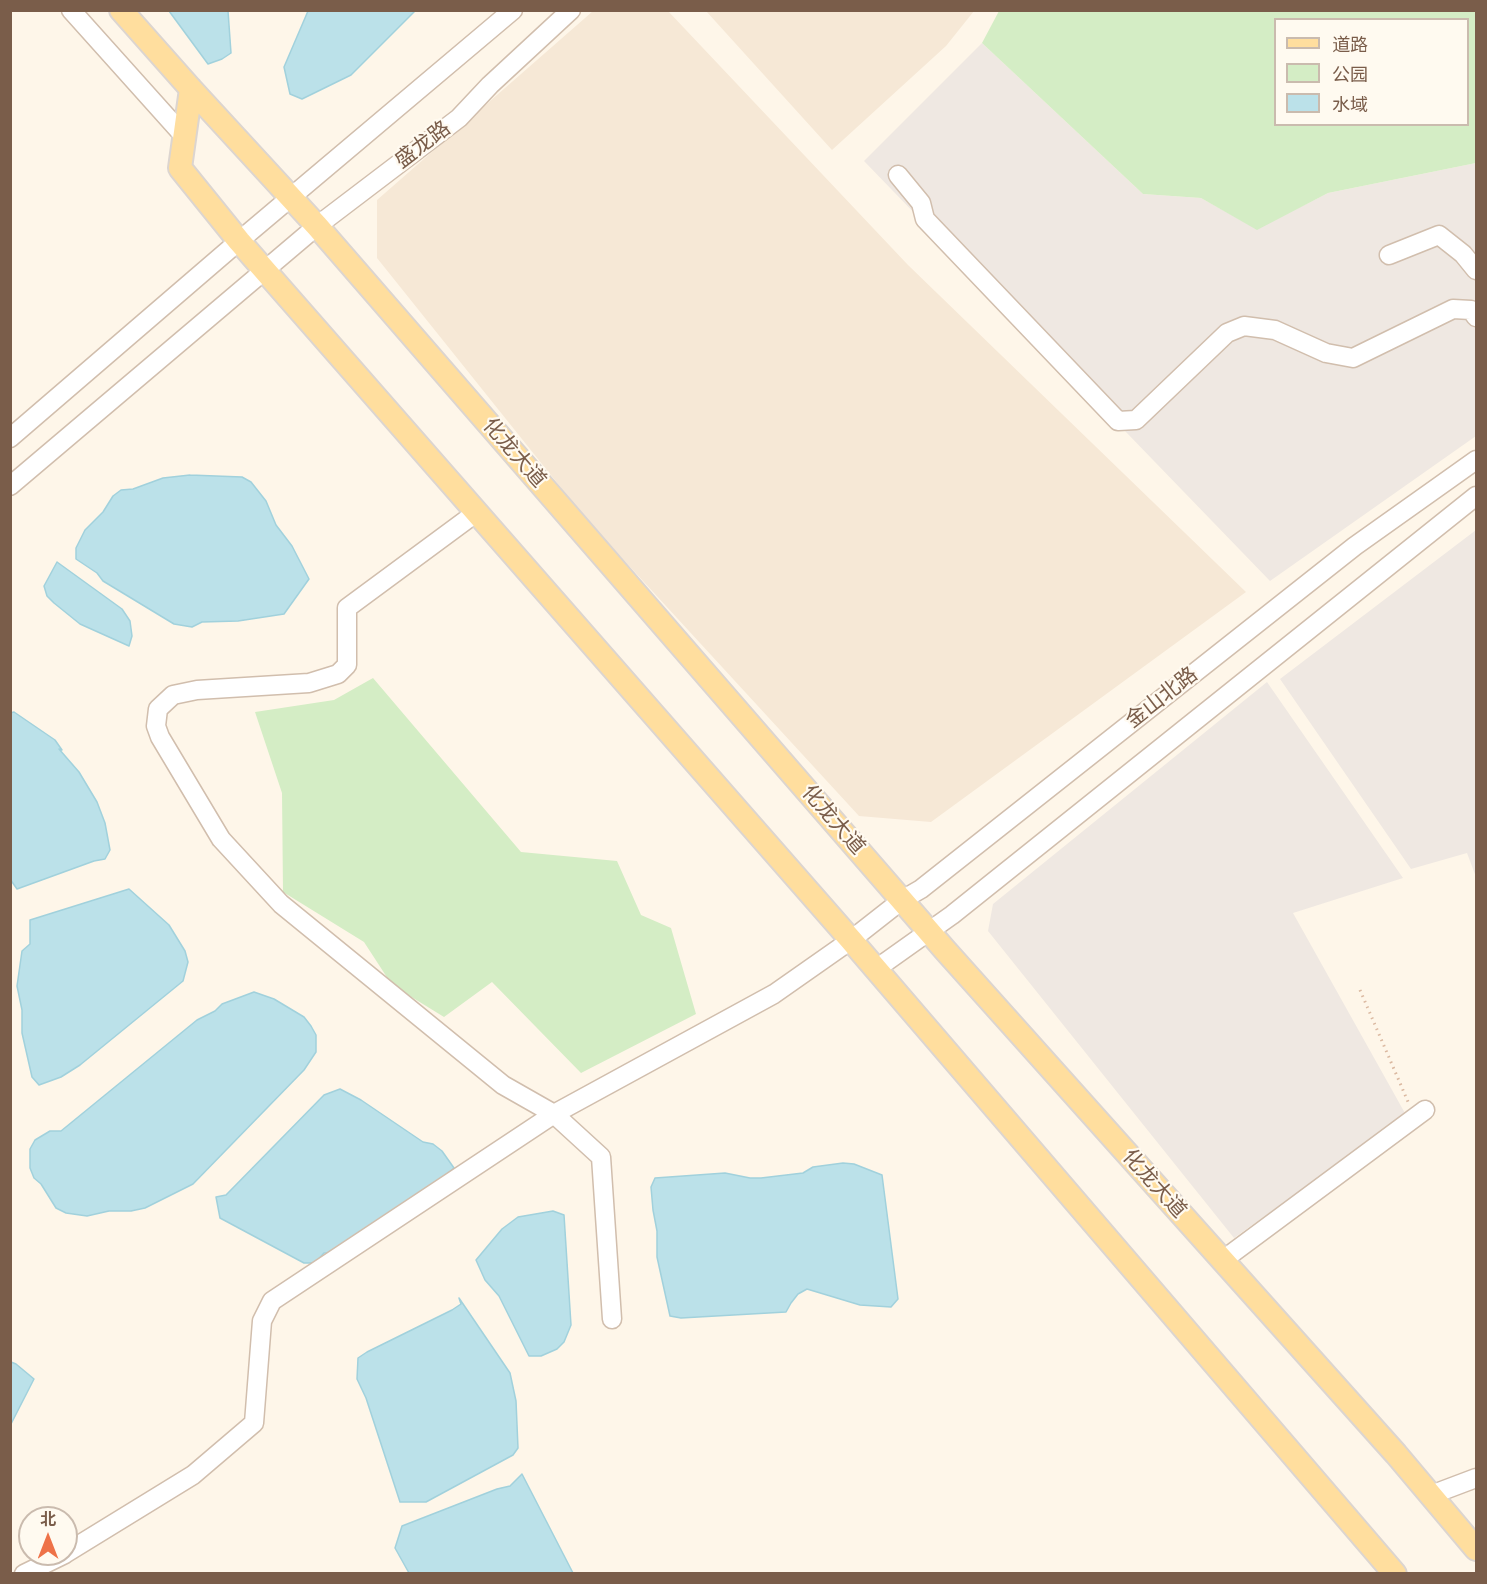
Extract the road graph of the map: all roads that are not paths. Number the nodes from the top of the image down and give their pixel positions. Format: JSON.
{"nodes":[{"id":1,"x":70,"y":10,"type":"edge"},
{"id":2,"x":121,"y":10,"type":"edge"},
{"id":3,"x":513,"y":10,"type":"edge"},
{"id":4,"x":571,"y":10,"type":"edge"},
{"id":5,"x":191,"y":89,"type":"junction"},
{"id":6,"x":184,"y":136,"type":"junction"},
{"id":7,"x":898,"y":175,"type":"dead end"},
{"id":8,"x":291,"y":197,"type":"junction"},
{"id":9,"x":317,"y":226,"type":"junction"},
{"id":10,"x":240,"y":241,"type":"junction"},
{"id":11,"x":1389,"y":255,"type":"dead end"},
{"id":12,"x":265,"y":269,"type":"junction"},
{"id":13,"x":1476,"y":270,"type":"edge"},
{"id":14,"x":1476,"y":317,"type":"edge"},
{"id":15,"x":10,"y":438,"type":"edge"},
{"id":16,"x":1476,"y":460,"type":"edge"},
{"id":17,"x":10,"y":486,"type":"edge"},
{"id":18,"x":1476,"y":496,"type":"edge"},
{"id":19,"x":477,"y":512,"type":"junction"},
{"id":20,"x":902,"y":900,"type":"junction"},
{"id":21,"x":930,"y":932,"type":"junction"},
{"id":22,"x":851,"y":940,"type":"junction"},
{"id":23,"x":876,"y":969,"type":"junction"},
{"id":24,"x":554,"y":1114,"type":"junction"},
{"id":25,"x":1420,"y":1114,"type":"road end"},
{"id":26,"x":1222,"y":1260,"type":"junction"},
{"id":27,"x":612,"y":1319,"type":"dead end"},
{"id":28,"x":1476,"y":1478,"type":"edge"},
{"id":29,"x":1431,"y":1495,"type":"junction"},
{"id":30,"x":78,"y":1546,"type":"edge"},
{"id":31,"x":1476,"y":1549,"type":"edge"},
{"id":32,"x":40,"y":1566,"type":"edge"},
{"id":33,"x":24,"y":1574,"type":"edge"},
{"id":34,"x":1395,"y":1574,"type":"edge"}],
"edges":[{"from":1,"to":6,"type":"street"},
{"from":2,"to":5,"type":"main road","name":"化龙大道"},
{"from":3,"to":8,"type":"street","name":"盛龙路"},
{"from":4,"to":9,"type":"street","name":"盛龙路"},
{"from":5,"to":6,"type":"main road"},
{"from":5,"to":8,"type":"main road","name":"化龙大道"},
{"from":6,"to":10,"type":"main road"},
{"from":7,"to":14,"type":"street"},
{"from":8,"to":9,"type":"main road","name":"化龙大道"},
{"from":8,"to":10,"type":"street","name":"盛龙路"},
{"from":9,"to":12,"type":"street","name":"盛龙路"},
{"from":9,"to":20,"type":"main road","name":"化龙大道"},
{"from":10,"to":12,"type":"main road"},
{"from":10,"to":15,"type":"street","name":"盛龙路"},
{"from":11,"to":13,"type":"street"},
{"from":12,"to":17,"type":"street","name":"盛龙路"},
{"from":12,"to":19,"type":"main road"},
{"from":16,"to":20,"type":"street","name":"金山北路"},
{"from":18,"to":21,"type":"street","name":"金山北路"},
{"from":19,"to":22,"type":"main road"},
{"from":19,"to":24,"type":"street"},
{"from":20,"to":21,"type":"main road","name":"化龙大道"},
{"from":20,"to":22,"type":"street","name":"金山北路"},
{"from":21,"to":23,"type":"street","name":"金山北路"},
{"from":21,"to":26,"type":"main road","name":"化龙大道"},
{"from":22,"to":23,"type":"main road"},
{"from":22,"to":24,"type":"street","name":"金山北路"},
{"from":23,"to":34,"type":"main road"},
{"from":24,"to":27,"type":"street"},
{"from":24,"to":30,"type":"street","name":"金山北路"},
{"from":25,"to":26,"type":"street"},
{"from":26,"to":29,"type":"main road","name":"化龙大道"},
{"from":28,"to":29,"type":"street"},
{"from":29,"to":31,"type":"main road","name":"化龙大道"},
{"from":32,"to":33,"type":"street","name":"金山北路"}]}
